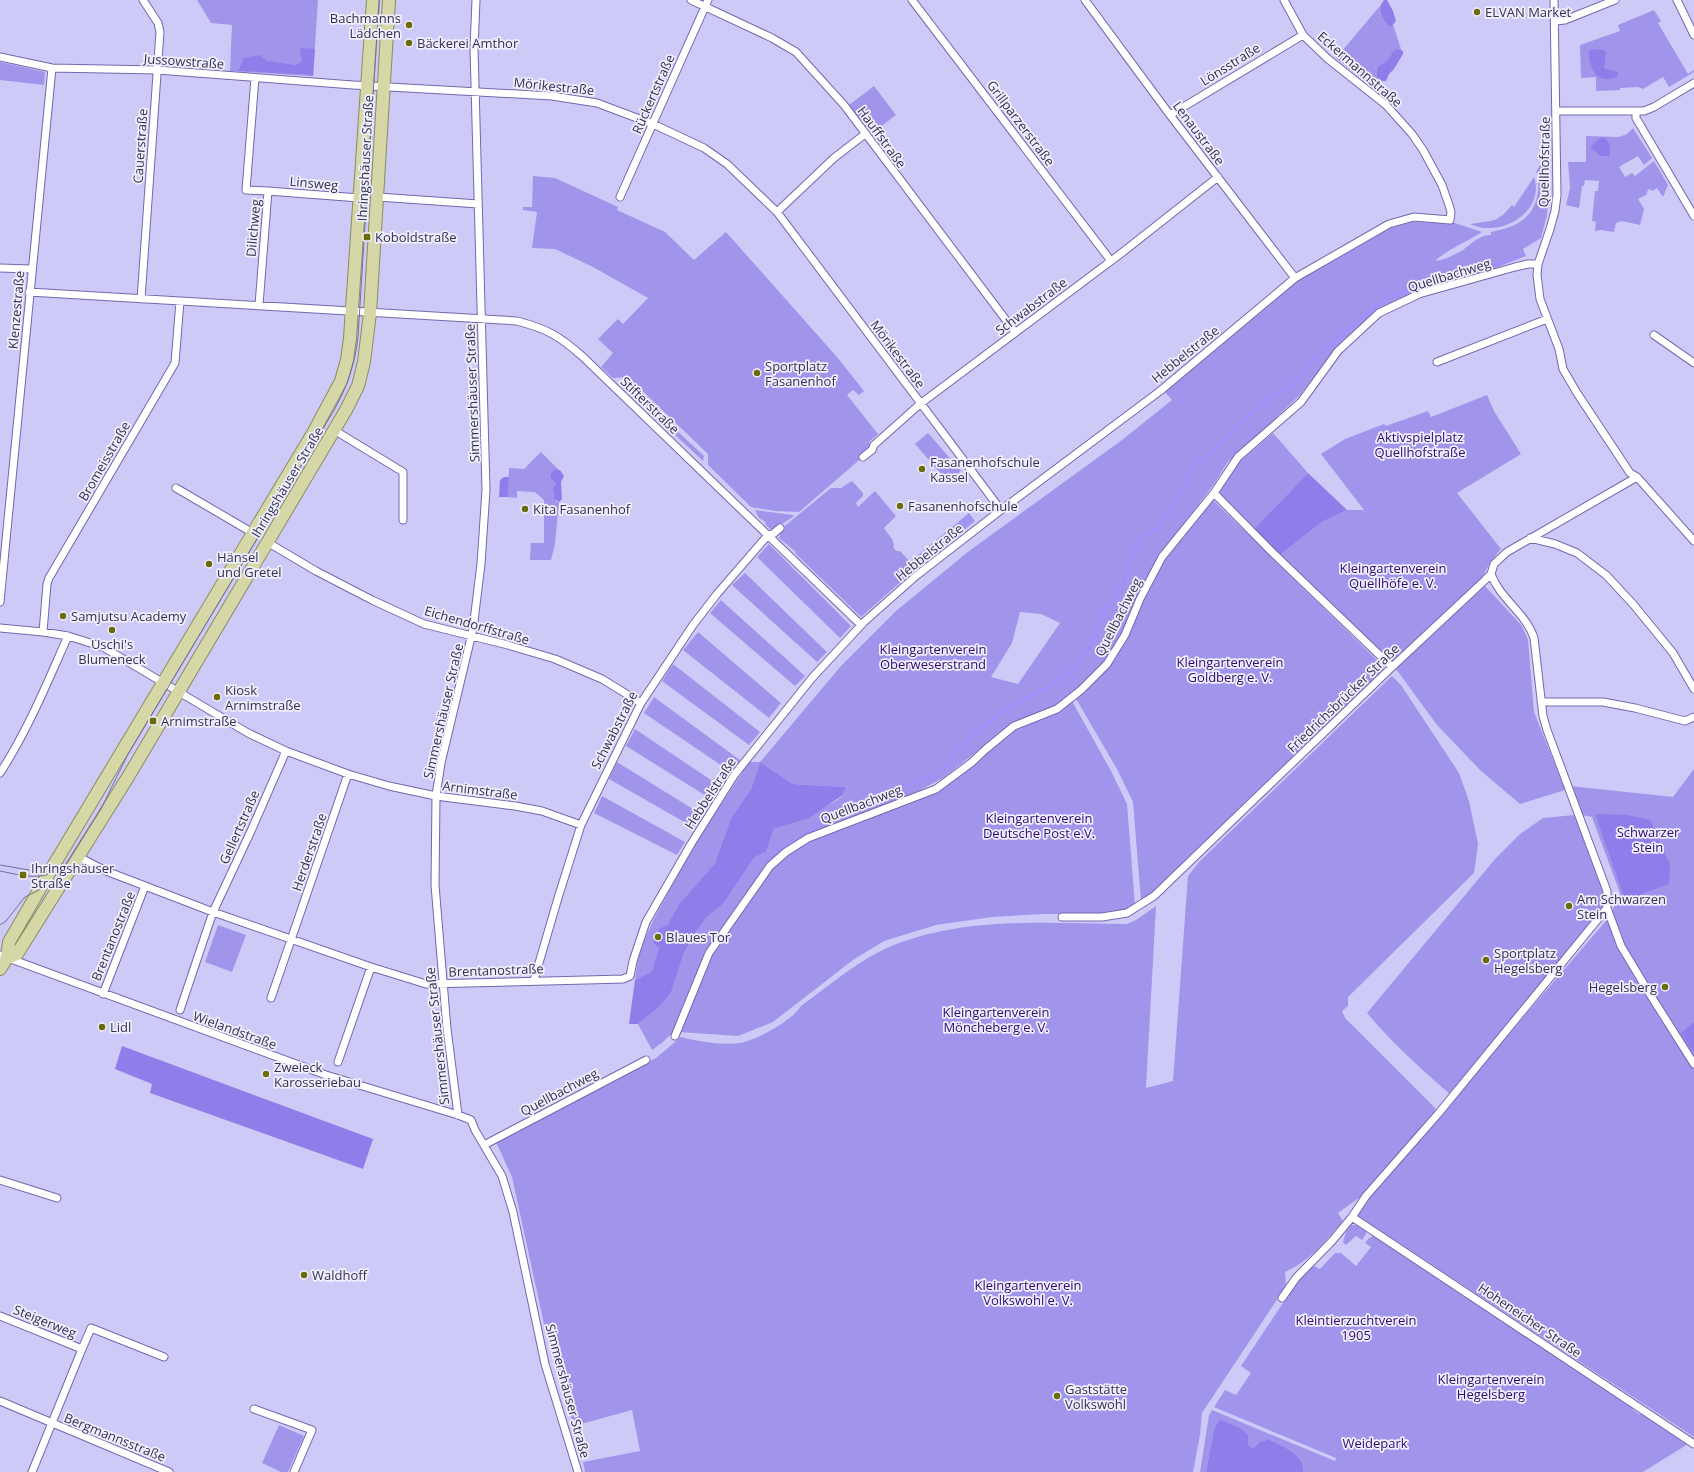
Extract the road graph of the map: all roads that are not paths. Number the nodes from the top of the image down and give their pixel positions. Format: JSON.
{"nodes":[{"id":1,"x":143,"y":0,"type":"edge"},
{"id":2,"x":373,"y":0,"type":"edge"},
{"id":3,"x":389,"y":0,"type":"edge"},
{"id":4,"x":476,"y":0,"type":"edge"},
{"id":5,"x":691,"y":0,"type":"edge"},
{"id":6,"x":912,"y":0,"type":"edge"},
{"id":7,"x":1085,"y":0,"type":"edge"},
{"id":8,"x":1284,"y":0,"type":"edge"},
{"id":9,"x":1554,"y":0,"type":"edge"},
{"id":10,"x":1615,"y":0,"type":"edge"},
{"id":11,"x":1677,"y":0,"type":"edge"},
{"id":12,"x":706,"y":3,"type":"edge"},
{"id":13,"x":1555,"y":21,"type":"junction"},
{"id":14,"x":1303,"y":35,"type":"junction"},
{"id":15,"x":1694,"y":35,"type":"edge"},
{"id":16,"x":0,"y":57,"type":"edge"},
{"id":17,"x":52,"y":68,"type":"junction"},
{"id":18,"x":158,"y":70,"type":"junction"},
{"id":19,"x":255,"y":78,"type":"junction"},
{"id":20,"x":1694,"y":83,"type":"edge"},
{"id":21,"x":367,"y":86,"type":"junction"},
{"id":22,"x":383,"y":86,"type":"junction"},
{"id":23,"x":475,"y":92,"type":"junction"},
{"id":24,"x":1556,"y":111,"type":"junction"},
{"id":25,"x":1636,"y":111,"type":"junction"},
{"id":26,"x":1170,"y":116,"type":"junction"},
{"id":27,"x":652,"y":124,"type":"junction"},
{"id":28,"x":865,"y":134,"type":"junction"},
{"id":29,"x":1218,"y":178,"type":"junction"},
{"id":30,"x":268,"y":191,"type":"junction"},
{"id":31,"x":378,"y":197,"type":"junction"},
{"id":32,"x":620,"y":197,"type":"dead end"},
{"id":33,"x":359,"y":198,"type":"junction"},
{"id":34,"x":478,"y":204,"type":"junction"},
{"id":35,"x":777,"y":212,"type":"junction"},
{"id":36,"x":1694,"y":216,"type":"edge"},
{"id":37,"x":1450,"y":220,"type":"joint"},
{"id":38,"x":1111,"y":260,"type":"junction"},
{"id":39,"x":1538,"y":264,"type":"junction"},
{"id":40,"x":0,"y":268,"type":"edge"},
{"id":41,"x":32,"y":270,"type":"junction"},
{"id":42,"x":1295,"y":278,"type":"junction"},
{"id":43,"x":29,"y":292,"type":"junction"},
{"id":44,"x":141,"y":299,"type":"junction"},
{"id":45,"x":180,"y":301,"type":"junction"},
{"id":46,"x":259,"y":305,"type":"junction"},
{"id":47,"x":351,"y":312,"type":"junction"},
{"id":48,"x":370,"y":313,"type":"junction"},
{"id":49,"x":481,"y":319,"type":"junction"},
{"id":50,"x":1547,"y":319,"type":"junction"},
{"id":51,"x":1015,"y":332,"type":"junction"},
{"id":52,"x":1654,"y":335,"type":"dead end"},
{"id":53,"x":1437,"y":362,"type":"dead end"},
{"id":54,"x":1694,"y":363,"type":"edge"},
{"id":55,"x":920,"y":404,"type":"junction"},
{"id":56,"x":334,"y":430,"type":"junction"},
{"id":57,"x":863,"y":458,"type":"dead end"},
{"id":58,"x":1637,"y":477,"type":"junction"},
{"id":59,"x":176,"y":488,"type":"dead end"},
{"id":60,"x":1214,"y":493,"type":"junction"},
{"id":61,"x":1001,"y":510,"type":"junction"},
{"id":62,"x":403,"y":520,"type":"dead end"},
{"id":63,"x":780,"y":528,"type":"dead end"},
{"id":64,"x":253,"y":533,"type":"junction"},
{"id":65,"x":768,"y":535,"type":"junction"},
{"id":66,"x":1530,"y":538,"type":"junction"},
{"id":67,"x":1694,"y":541,"type":"edge"},
{"id":68,"x":267,"y":542,"type":"junction"},
{"id":69,"x":1491,"y":574,"type":"junction"},
{"id":70,"x":0,"y":602,"type":"edge"},
{"id":71,"x":861,"y":625,"type":"junction"},
{"id":72,"x":0,"y":628,"type":"edge"},
{"id":73,"x":43,"y":632,"type":"junction"},
{"id":74,"x":68,"y":636,"type":"junction"},
{"id":75,"x":472,"y":636,"type":"junction"},
{"id":76,"x":1392,"y":667,"type":"junction"},
{"id":77,"x":162,"y":682,"type":"junction"},
{"id":78,"x":1694,"y":689,"type":"edge"},
{"id":79,"x":179,"y":692,"type":"junction"},
{"id":80,"x":641,"y":702,"type":"junction"},
{"id":81,"x":1542,"y":702,"type":"junction"},
{"id":82,"x":1694,"y":717,"type":"edge"},
{"id":83,"x":286,"y":751,"type":"junction"},
{"id":84,"x":0,"y":773,"type":"edge"},
{"id":85,"x":348,"y":774,"type":"junction"},
{"id":86,"x":436,"y":796,"type":"junction"},
{"id":87,"x":581,"y":825,"type":"junction"},
{"id":88,"x":79,"y":857,"type":"junction"},
{"id":89,"x":146,"y":886,"type":"junction"},
{"id":90,"x":1608,"y":911,"type":"junction"},
{"id":91,"x":213,"y":912,"type":"junction"},
{"id":92,"x":1062,"y":917,"type":"dead end"},
{"id":93,"x":292,"y":938,"type":"junction"},
{"id":94,"x":3,"y":956,"type":"edge"},
{"id":95,"x":371,"y":967,"type":"junction"},
{"id":96,"x":0,"y":969,"type":"edge"},
{"id":97,"x":623,"y":979,"type":"joint"},
{"id":98,"x":534,"y":980,"type":"junction"},
{"id":99,"x":443,"y":983,"type":"junction"},
{"id":100,"x":103,"y":994,"type":"junction"},
{"id":101,"x":271,"y":998,"type":"dead end"},
{"id":102,"x":180,"y":1010,"type":"dead end"},
{"id":103,"x":675,"y":1036,"type":"dead end"},
{"id":104,"x":646,"y":1060,"type":"dead end"},
{"id":105,"x":338,"y":1062,"type":"dead end"},
{"id":106,"x":1694,"y":1064,"type":"edge"},
{"id":107,"x":458,"y":1115,"type":"junction"},
{"id":108,"x":484,"y":1144,"type":"junction"},
{"id":109,"x":0,"y":1180,"type":"edge"},
{"id":110,"x":57,"y":1198,"type":"dead end"},
{"id":111,"x":1352,"y":1217,"type":"junction"},
{"id":112,"x":1282,"y":1298,"type":"dead end"},
{"id":113,"x":0,"y":1316,"type":"edge"},
{"id":114,"x":82,"y":1349,"type":"junction"},
{"id":115,"x":164,"y":1356,"type":"dead end"},
{"id":116,"x":67,"y":1385,"type":"joint"},
{"id":117,"x":0,"y":1401,"type":"edge"},
{"id":118,"x":254,"y":1409,"type":"dead end"},
{"id":119,"x":51,"y":1424,"type":"junction"},
{"id":120,"x":1694,"y":1444,"type":"edge"},
{"id":121,"x":32,"y":1472,"type":"edge"},
{"id":122,"x":169,"y":1472,"type":"edge"},
{"id":123,"x":294,"y":1472,"type":"edge"},
{"id":124,"x":578,"y":1472,"type":"edge"}],
"edges":[{"from":1,"to":18,"type":"street","name":"Cauerstraße"},
{"from":2,"to":21,"type":"main road","name":"Ihringshäuser Straße"},
{"from":3,"to":22,"type":"main road","name":"Ihringshäuser Straße"},
{"from":4,"to":23,"type":"street","name":"Simmershäuser Straße"},
{"from":5,"to":12,"type":"street","name":"Hauffstraße"},
{"from":6,"to":38,"type":"street","name":"Grillparzerstraße"},
{"from":7,"to":26,"type":"street","name":"Lenaustraße"},
{"from":8,"to":14,"type":"street","name":"Eckermannstraße"},
{"from":9,"to":13,"type":"street","name":"Quellhofstraße"},
{"from":10,"to":13,"type":"street"},
{"from":11,"to":15,"type":"street"},
{"from":12,"to":27,"type":"street","name":"Rückertstraße"},
{"from":12,"to":28,"type":"street","name":"Hauffstraße"},
{"from":13,"to":24,"type":"street","name":"Quellhofstraße"},
{"from":14,"to":26,"type":"street","name":"Lönsstraße"},
{"from":14,"to":37,"type":"street","name":"Eckermannstraße"},
{"from":16,"to":17,"type":"street","name":"Jussowstraße"},
{"from":17,"to":18,"type":"street","name":"Jussowstraße"},
{"from":17,"to":41,"type":"street","name":"Klenzestraße"},
{"from":18,"to":19,"type":"street","name":"Jussowstraße"},
{"from":18,"to":44,"type":"street","name":"Cauerstraße"},
{"from":19,"to":21,"type":"street","name":"Jussowstraße"},
{"from":19,"to":30,"type":"street","name":"Dilichweg"},
{"from":20,"to":25,"type":"street"},
{"from":21,"to":22,"type":"street","name":"Mörikestraße"},
{"from":21,"to":33,"type":"main road","name":"Ihringshäuser Straße"},
{"from":22,"to":23,"type":"street","name":"Mörikestraße"},
{"from":22,"to":31,"type":"main road","name":"Ihringshäuser Straße"},
{"from":23,"to":27,"type":"street","name":"Mörikestraße"},
{"from":23,"to":34,"type":"street","name":"Simmershäuser Straße"},
{"from":24,"to":25,"type":"street"},
{"from":24,"to":39,"type":"street","name":"Quellhofstraße"},
{"from":25,"to":36,"type":"street"},
{"from":26,"to":29,"type":"street","name":"Lenaustraße"},
{"from":27,"to":32,"type":"street","name":"Rückertstraße"},
{"from":27,"to":35,"type":"street","name":"Mörikestraße"},
{"from":28,"to":35,"type":"street"},
{"from":28,"to":51,"type":"street","name":"Hauffstraße"},
{"from":29,"to":38,"type":"street","name":"Schwabstraße"},
{"from":29,"to":42,"type":"street","name":"Lenaustraße"},
{"from":30,"to":33,"type":"street","name":"Linsweg"},
{"from":30,"to":46,"type":"street","name":"Dilichweg"},
{"from":31,"to":34,"type":"street"},
{"from":31,"to":48,"type":"main road","name":"Ihringshäuser Straße"},
{"from":33,"to":47,"type":"main road","name":"Ihringshäuser Straße"},
{"from":34,"to":49,"type":"street","name":"Simmershäuser Straße"},
{"from":35,"to":55,"type":"street","name":"Mörikestraße"},
{"from":37,"to":42,"type":"street","name":"Hebbelstraße"},
{"from":38,"to":51,"type":"street","name":"Schwabstraße"},
{"from":39,"to":50,"type":"street","name":"Quellhofstraße"},
{"from":39,"to":60,"type":"street","name":"Quellbachweg"},
{"from":40,"to":41,"type":"street"},
{"from":41,"to":43,"type":"street","name":"Klenzestraße"},
{"from":42,"to":61,"type":"street","name":"Hebbelstraße"},
{"from":43,"to":44,"type":"street"},
{"from":43,"to":70,"type":"street","name":"Klenzestraße"},
{"from":44,"to":45,"type":"street"},
{"from":45,"to":46,"type":"street"},
{"from":45,"to":73,"type":"street","name":"Bromeisstraße"},
{"from":46,"to":47,"type":"street"},
{"from":47,"to":48,"type":"street"},
{"from":47,"to":64,"type":"main road","name":"Ihringshäuser Straße"},
{"from":48,"to":49,"type":"street","name":"Stifterstraße"},
{"from":48,"to":56,"type":"main road","name":"Ihringshäuser Straße"},
{"from":49,"to":65,"type":"street","name":"Stifterstraße"},
{"from":49,"to":75,"type":"street","name":"Simmershäuser Straße"},
{"from":50,"to":53,"type":"street"},
{"from":50,"to":58,"type":"street","name":"Quellhofstraße"},
{"from":51,"to":55,"type":"street","name":"Schwabstraße"},
{"from":52,"to":54,"type":"street"},
{"from":55,"to":57,"type":"street","name":"Schwabstraße"},
{"from":55,"to":61,"type":"street","name":"Mörikestraße"},
{"from":56,"to":62,"type":"street"},
{"from":56,"to":68,"type":"main road","name":"Ihringshäuser Straße"},
{"from":58,"to":66,"type":"street","name":"Friedrichsbrücker Straße"},
{"from":58,"to":67,"type":"street","name":"Quellhofstraße"},
{"from":59,"to":64,"type":"street"},
{"from":60,"to":76,"type":"street"},
{"from":60,"to":103,"type":"street","name":"Quellbachweg"},
{"from":61,"to":71,"type":"street","name":"Hebbelstraße"},
{"from":63,"to":65,"type":"street","name":"Schwabstraße"},
{"from":64,"to":77,"type":"main road","name":"Ihringshäuser Straße"},
{"from":65,"to":71,"type":"street","name":"Stifterstraße"},
{"from":65,"to":80,"type":"street","name":"Schwabstraße"},
{"from":66,"to":69,"type":"street","name":"Friedrichsbrücker Straße"},
{"from":66,"to":78,"type":"street"},
{"from":68,"to":75,"type":"street","name":"Eichendorffstraße"},
{"from":68,"to":79,"type":"main road","name":"Ihringshäuser Straße"},
{"from":69,"to":76,"type":"street","name":"Friedrichsbrücker Straße"},
{"from":69,"to":81,"type":"street"},
{"from":71,"to":97,"type":"street","name":"Hebbelstraße"},
{"from":72,"to":73,"type":"street","name":"Arnimstraße"},
{"from":73,"to":74,"type":"street","name":"Arnimstraße"},
{"from":74,"to":77,"type":"street","name":"Arnimstraße"},
{"from":74,"to":84,"type":"street"},
{"from":75,"to":80,"type":"street","name":"Eichendorffstraße"},
{"from":75,"to":86,"type":"street","name":"Simmershäuser Straße"},
{"from":76,"to":92,"type":"street","name":"Friedrichsbrücker Straße"},
{"from":77,"to":79,"type":"street","name":"Arnimstraße"},
{"from":77,"to":94,"type":"main road","name":"Ihringshäuser Straße"},
{"from":79,"to":83,"type":"street","name":"Arnimstraße"},
{"from":79,"to":88,"type":"main road","name":"Ihringshäuser Straße"},
{"from":80,"to":87,"type":"street","name":"Schwabstraße"},
{"from":81,"to":82,"type":"street"},
{"from":81,"to":90,"type":"street"},
{"from":83,"to":85,"type":"street","name":"Arnimstraße"},
{"from":83,"to":91,"type":"street","name":"Gellertstraße"},
{"from":85,"to":86,"type":"street","name":"Arnimstraße"},
{"from":85,"to":93,"type":"street","name":"Herderstraße"},
{"from":86,"to":87,"type":"street","name":"Arnimstraße"},
{"from":86,"to":99,"type":"street","name":"Simmershäuser Straße"},
{"from":87,"to":98,"type":"street","name":"Schwabstraße"},
{"from":88,"to":89,"type":"street","name":"Brentanostraße"},
{"from":88,"to":94,"type":"main road","name":"Ihringshäuser Straße"},
{"from":89,"to":91,"type":"street","name":"Brentanostraße"},
{"from":89,"to":100,"type":"street","name":"Brentanostraße"},
{"from":90,"to":106,"type":"street"},
{"from":90,"to":111,"type":"street"},
{"from":91,"to":93,"type":"street","name":"Brentanostraße"},
{"from":91,"to":102,"type":"street"},
{"from":93,"to":95,"type":"street","name":"Brentanostraße"},
{"from":93,"to":101,"type":"street"},
{"from":94,"to":96,"type":"main road","name":"Ihringshäuser Straße"},
{"from":94,"to":100,"type":"street","name":"Wielandstraße"},
{"from":95,"to":99,"type":"street","name":"Brentanostraße"},
{"from":95,"to":105,"type":"street"},
{"from":97,"to":98,"type":"street","name":"Brentanostraße"},
{"from":98,"to":99,"type":"street","name":"Brentanostraße"},
{"from":99,"to":107,"type":"street","name":"Simmershäuser Straße"},
{"from":100,"to":107,"type":"street","name":"Wielandstraße"},
{"from":104,"to":108,"type":"street","name":"Quellbachweg"},
{"from":107,"to":108,"type":"street","name":"Simmershäuser Straße"},
{"from":108,"to":124,"type":"street","name":"Simmershäuser Straße"},
{"from":109,"to":110,"type":"street"},
{"from":111,"to":112,"type":"street"},
{"from":111,"to":120,"type":"street","name":"Hoheneicher Straße"},
{"from":113,"to":114,"type":"street","name":"Steigerweg"},
{"from":114,"to":115,"type":"street","name":"Steigerweg"},
{"from":114,"to":116,"type":"street","name":"Steigerweg"},
{"from":116,"to":119,"type":"street","name":"Bergmannsstraße"},
{"from":117,"to":119,"type":"street","name":"Bergmannsstraße"},
{"from":118,"to":123,"type":"street"},
{"from":119,"to":121,"type":"street","name":"Bergmannsstraße"},
{"from":119,"to":122,"type":"street","name":"Bergmannsstraße"}]}
